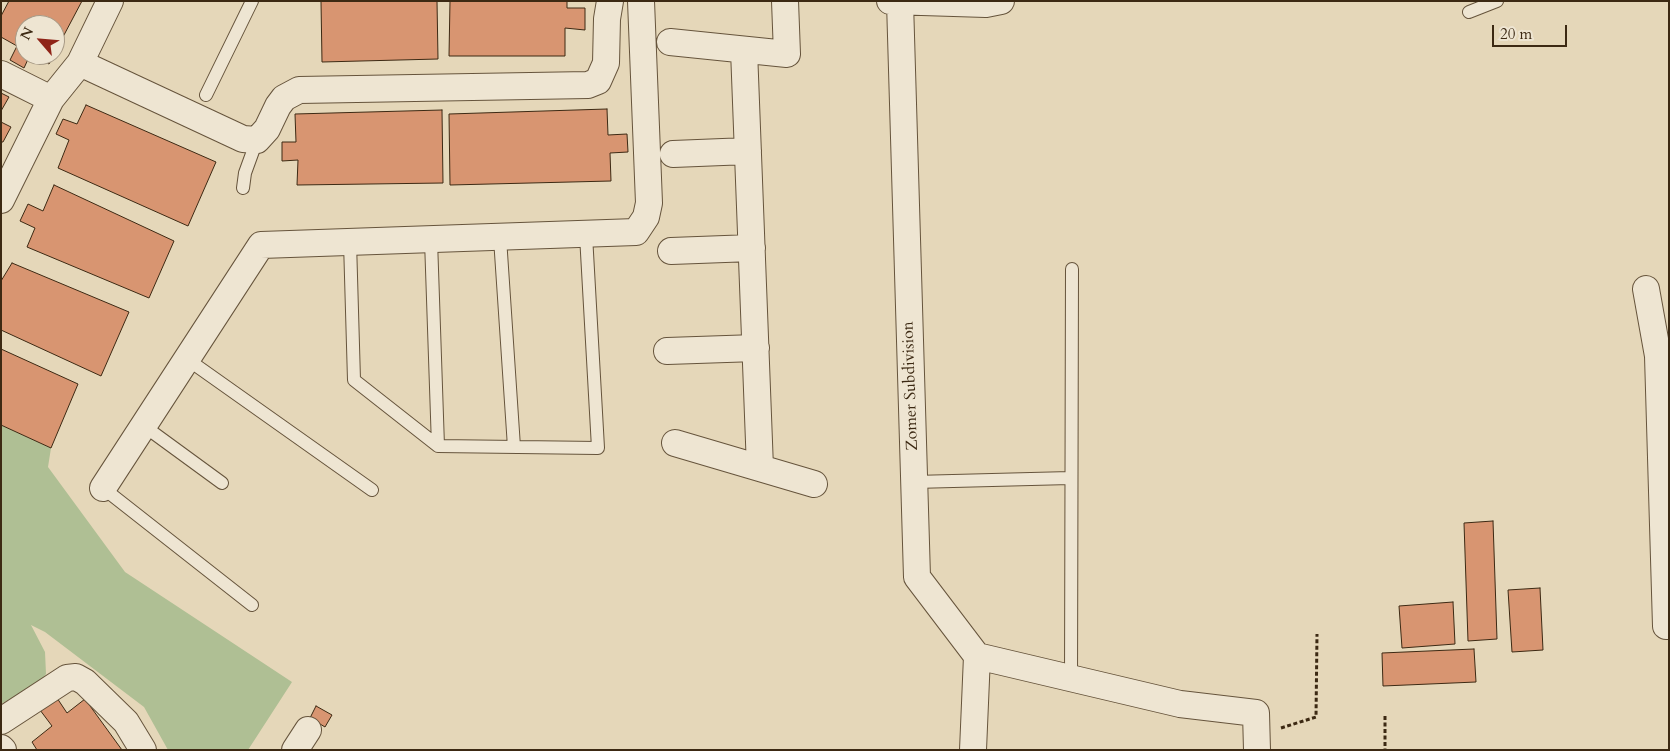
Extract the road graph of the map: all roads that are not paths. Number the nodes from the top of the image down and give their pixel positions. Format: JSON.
{"nodes":[{"id":1,"x":252,"y":1,"type":"edge"},
{"id":2,"x":610,"y":1,"type":"edge"},
{"id":3,"x":641,"y":1,"type":"edge"},
{"id":4,"x":785,"y":1,"type":"edge"},
{"id":5,"x":1001,"y":1,"type":"edge"},
{"id":6,"x":1497,"y":1,"type":"edge"},
{"id":7,"x":110,"y":2,"type":"edge"},
{"id":8,"x":895,"y":2,"type":"edge"},
{"id":9,"x":1469,"y":12,"type":"dead end"},
{"id":10,"x":670,"y":42,"type":"dead end"},
{"id":11,"x":744,"y":50,"type":"junction"},
{"id":12,"x":80,"y":63,"type":"junction"},
{"id":13,"x":1,"y":74,"type":"edge"},
{"id":14,"x":206,"y":96,"type":"dead end"},
{"id":15,"x":51,"y":99,"type":"junction"},
{"id":16,"x":257,"y":140,"type":"junction"},
{"id":17,"x":748,"y":151,"type":"junction"},
{"id":18,"x":673,"y":154,"type":"dead end"},
{"id":19,"x":243,"y":188,"type":"dead end"},
{"id":20,"x":1,"y":200,"type":"edge"},
{"id":21,"x":586,"y":235,"type":"junction"},
{"id":22,"x":500,"y":238,"type":"junction"},
{"id":23,"x":431,"y":240,"type":"junction"},
{"id":24,"x":350,"y":242,"type":"junction"},
{"id":25,"x":752,"y":248,"type":"junction"},
{"id":26,"x":671,"y":251,"type":"dead end"},
{"id":27,"x":1072,"y":269,"type":"dead end"},
{"id":28,"x":1646,"y":289,"type":"dead end"},
{"id":29,"x":756,"y":348,"type":"junction"},
{"id":30,"x":668,"y":351,"type":"dead end"},
{"id":31,"x":187,"y":359,"type":"junction"},
{"id":32,"x":144,"y":426,"type":"junction"},
{"id":33,"x":675,"y":443,"type":"dead end"},
{"id":34,"x":438,"y":446,"type":"junction"},
{"id":35,"x":514,"y":447,"type":"junction"},
{"id":36,"x":1665,"y":458,"type":"edge"},
{"id":37,"x":760,"y":468,"type":"junction"},
{"id":38,"x":1070,"y":478,"type":"junction"},
{"id":39,"x":914,"y":482,"type":"junction"},
{"id":40,"x":222,"y":483,"type":"dead end"},
{"id":41,"x":814,"y":484,"type":"dead end"},
{"id":42,"x":103,"y":488,"type":"joint"},
{"id":43,"x":372,"y":490,"type":"dead end"},
{"id":44,"x":252,"y":604,"type":"dead end"},
{"id":45,"x":1669,"y":626,"type":"edge"},
{"id":46,"x":977,"y":656,"type":"junction"},
{"id":47,"x":1071,"y":679,"type":"junction"},
{"id":48,"x":1,"y":721,"type":"edge"},
{"id":49,"x":1257,"y":743,"type":"edge"},
{"id":50,"x":143,"y":750,"type":"edge"},
{"id":51,"x":973,"y":750,"type":"edge"}],
"edges":[{"from":1,"to":14,"type":"lane"},
{"from":2,"to":16,"type":"street"},
{"from":3,"to":21,"type":"street"},
{"from":4,"to":11,"type":"street"},
{"from":5,"to":8,"type":"street"},
{"from":6,"to":9,"type":"lane"},
{"from":7,"to":12,"type":"street"},
{"from":8,"to":39,"type":"street","name":"Zomer Subdivision"},
{"from":10,"to":11,"type":"street"},
{"from":11,"to":17,"type":"street"},
{"from":12,"to":15,"type":"street"},
{"from":12,"to":16,"type":"street"},
{"from":13,"to":15,"type":"street"},
{"from":15,"to":20,"type":"street"},
{"from":16,"to":19,"type":"lane"},
{"from":17,"to":18,"type":"street"},
{"from":17,"to":25,"type":"street"},
{"from":21,"to":22,"type":"street"},
{"from":21,"to":35,"type":"lane"},
{"from":22,"to":23,"type":"street"},
{"from":22,"to":35,"type":"lane"},
{"from":23,"to":24,"type":"street"},
{"from":23,"to":34,"type":"lane"},
{"from":24,"to":31,"type":"street"},
{"from":24,"to":34,"type":"lane"},
{"from":25,"to":26,"type":"street"},
{"from":25,"to":29,"type":"street"},
{"from":27,"to":38,"type":"lane"},
{"from":28,"to":36,"type":"street"},
{"from":29,"to":30,"type":"street"},
{"from":29,"to":37,"type":"street"},
{"from":31,"to":32,"type":"street"},
{"from":31,"to":43,"type":"lane"},
{"from":32,"to":40,"type":"lane"},
{"from":32,"to":42,"type":"street"},
{"from":33,"to":37,"type":"street"},
{"from":34,"to":35,"type":"lane"},
{"from":36,"to":45,"type":"street"},
{"from":37,"to":41,"type":"street"},
{"from":38,"to":39,"type":"lane"},
{"from":38,"to":47,"type":"lane"},
{"from":39,"to":46,"type":"street","name":"Zomer Subdivision"},
{"from":42,"to":44,"type":"lane"},
{"from":46,"to":47,"type":"street"},
{"from":46,"to":51,"type":"street"},
{"from":47,"to":49,"type":"street"},
{"from":48,"to":50,"type":"street"}]}
